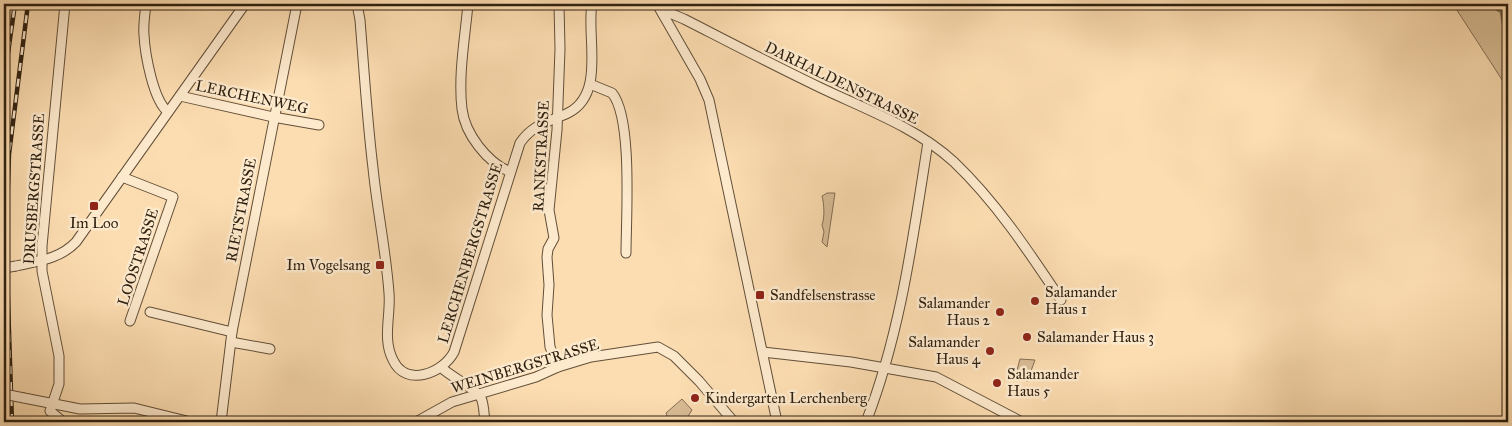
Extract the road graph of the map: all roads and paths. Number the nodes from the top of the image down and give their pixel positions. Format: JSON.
{"nodes":[{"id":1,"x":65,"y":4,"type":"edge"},
{"id":2,"x":146,"y":4,"type":"edge"},
{"id":3,"x":245,"y":4,"type":"edge"},
{"id":4,"x":297,"y":4,"type":"edge"},
{"id":5,"x":357,"y":4,"type":"edge"},
{"id":6,"x":468,"y":4,"type":"edge"},
{"id":7,"x":559,"y":4,"type":"edge"},
{"id":8,"x":592,"y":4,"type":"edge"},
{"id":9,"x":657,"y":4,"type":"edge"},
{"id":10,"x":663,"y":14,"type":"junction"},
{"id":11,"x":590,"y":84,"type":"junction"},
{"id":12,"x":180,"y":96,"type":"junction"},
{"id":13,"x":168,"y":112,"type":"junction"},
{"id":14,"x":273,"y":117,"type":"junction"},
{"id":15,"x":557,"y":118,"type":"junction"},
{"id":16,"x":319,"y":125,"type":"dead end"},
{"id":17,"x":928,"y":142,"type":"junction"},
{"id":18,"x":510,"y":172,"type":"junction"},
{"id":19,"x":122,"y":177,"type":"junction"},
{"id":20,"x":626,"y":253,"type":"dead end"},
{"id":21,"x":43,"y":260,"type":"junction"},
{"id":22,"x":4,"y":268,"type":"edge"},
{"id":23,"x":1061,"y":300,"type":"dead end"},
{"id":24,"x":150,"y":312,"type":"dead end"},
{"id":25,"x":130,"y":321,"type":"dead end"},
{"id":26,"x":232,"y":332,"type":"junction"},
{"id":27,"x":231,"y":342,"type":"junction"},
{"id":28,"x":270,"y":349,"type":"dead end"},
{"id":29,"x":763,"y":352,"type":"junction"},
{"id":30,"x":558,"y":367,"type":"junction"},
{"id":31,"x":442,"y":368,"type":"junction"},
{"id":32,"x":885,"y":368,"type":"junction"},
{"id":33,"x":4,"y":394,"type":"edge"},
{"id":34,"x":479,"y":395,"type":"junction"},
{"id":35,"x":52,"y":404,"type":"junction"},
{"id":36,"x":1011,"y":419,"type":"edge"},
{"id":37,"x":62,"y":422,"type":"edge"},
{"id":38,"x":191,"y":422,"type":"edge"},
{"id":39,"x":221,"y":422,"type":"edge"},
{"id":40,"x":416,"y":422,"type":"edge"},
{"id":41,"x":485,"y":422,"type":"edge"},
{"id":42,"x":734,"y":422,"type":"edge"},
{"id":43,"x":777,"y":422,"type":"edge"},
{"id":44,"x":866,"y":422,"type":"edge"},
{"id":45,"x":1022,"y":422,"type":"edge"}],
"edges":[{"from":1,"to":21,"type":"street","name":"DRUSBERGSTRASSE"},
{"from":2,"to":13,"type":"street"},
{"from":3,"to":12,"type":"street"},
{"from":4,"to":14,"type":"street","name":"RIETSTRASSE"},
{"from":5,"to":31,"type":"street"},
{"from":6,"to":18,"type":"street"},
{"from":7,"to":15,"type":"street","name":"RANKSTRASSE"},
{"from":8,"to":11,"type":"street","name":"LERCHENBERGSTRASSE"},
{"from":9,"to":10,"type":"street"},
{"from":10,"to":17,"type":"street","name":"DARHALDENSTRASSE"},
{"from":10,"to":29,"type":"street"},
{"from":11,"to":15,"type":"street","name":"LERCHENBERGSTRASSE"},
{"from":11,"to":20,"type":"street"},
{"from":12,"to":13,"type":"street"},
{"from":12,"to":14,"type":"street","name":"LERCHENWEG"},
{"from":13,"to":19,"type":"street"},
{"from":14,"to":16,"type":"street","name":"LERCHENWEG"},
{"from":14,"to":26,"type":"street","name":"RIETSTRASSE"},
{"from":15,"to":18,"type":"street","name":"LERCHENBERGSTRASSE"},
{"from":15,"to":30,"type":"street","name":"RANKSTRASSE"},
{"from":17,"to":23,"type":"street","name":"DARHALDENSTRASSE"},
{"from":17,"to":32,"type":"street"},
{"from":18,"to":31,"type":"street","name":"LERCHENBERGSTRASSE"},
{"from":19,"to":21,"type":"street"},
{"from":19,"to":25,"type":"street","name":"LOOSTRASSE"},
{"from":21,"to":22,"type":"street","bridge":true},
{"from":21,"to":35,"type":"street","name":"DRUSBERGSTRASSE"},
{"from":24,"to":26,"type":"street"},
{"from":26,"to":27,"type":"street","name":"RIETSTRASSE"},
{"from":27,"to":28,"type":"street"},
{"from":27,"to":39,"type":"street","name":"RIETSTRASSE"},
{"from":29,"to":32,"type":"street"},
{"from":29,"to":43,"type":"street"},
{"from":30,"to":34,"type":"street","name":"WEINBERGSTRASSE"},
{"from":30,"to":42,"type":"street","name":"WEINBERGSTRASSE"},
{"from":31,"to":34,"type":"street"},
{"from":32,"to":36,"type":"street"},
{"from":32,"to":44,"type":"street"},
{"from":33,"to":35,"type":"street","bridge":true},
{"from":34,"to":40,"type":"street","name":"WEINBERGSTRASSE"},
{"from":34,"to":41,"type":"street"},
{"from":35,"to":37,"type":"street"},
{"from":35,"to":38,"type":"street"},
{"from":36,"to":45,"type":"street"}]}
